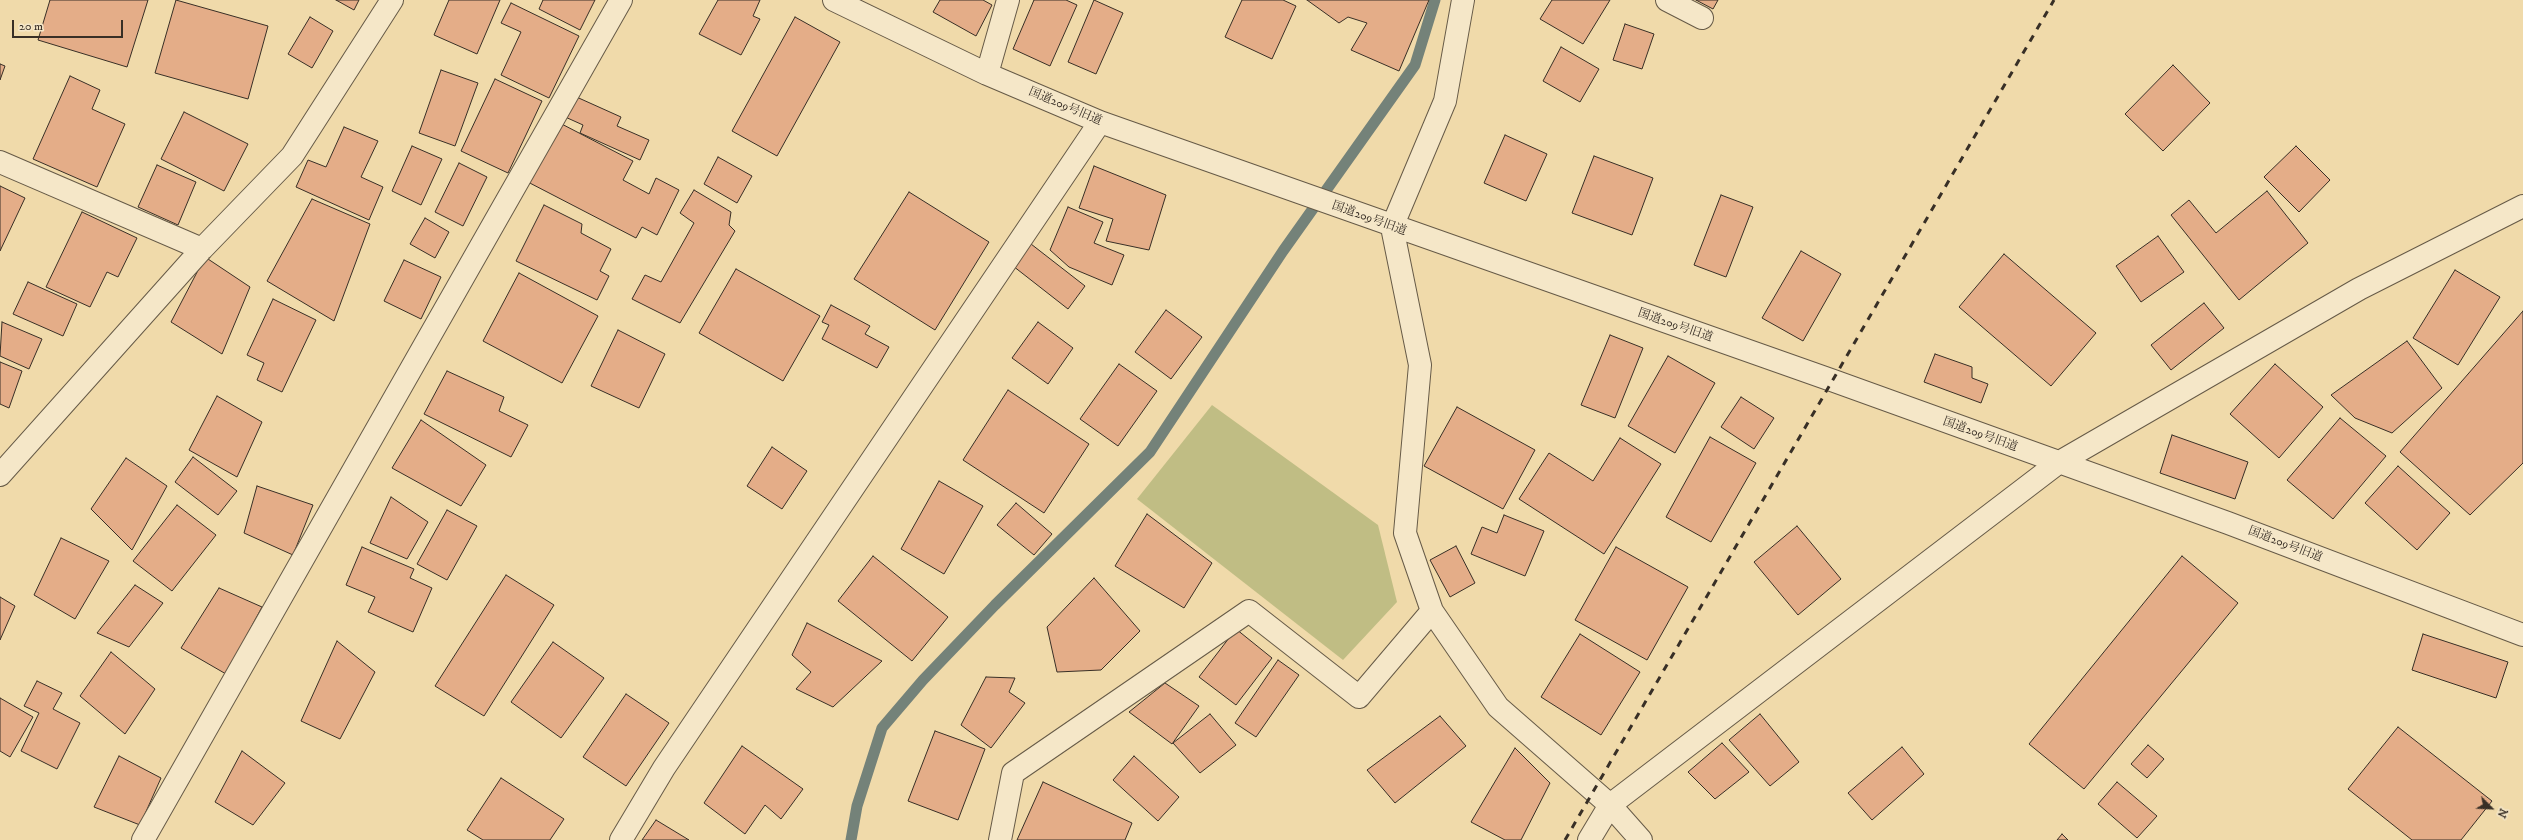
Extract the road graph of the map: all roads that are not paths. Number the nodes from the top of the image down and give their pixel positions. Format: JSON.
{"nodes":[{"id":1,"x":392,"y":0,"type":"edge"},
{"id":2,"x":621,"y":0,"type":"edge"},
{"id":3,"x":834,"y":0,"type":"edge"},
{"id":4,"x":1008,"y":0,"type":"edge"},
{"id":5,"x":1463,"y":0,"type":"edge"},
{"id":6,"x":1667,"y":0,"type":"edge"},
{"id":7,"x":1702,"y":18,"type":"dead end"},
{"id":8,"x":987,"y":74,"type":"junction"},
{"id":9,"x":1100,"y":122,"type":"junction"},
{"id":10,"x":0,"y":162,"type":"edge"},
{"id":11,"x":2523,"y":206,"type":"edge"},
{"id":12,"x":1392,"y":227,"type":"junction"},
{"id":13,"x":202,"y":249,"type":"junction"},
{"id":14,"x":2058,"y":463,"type":"junction"},
{"id":15,"x":0,"y":475,"type":"edge"},
{"id":16,"x":1432,"y":611,"type":"junction"},
{"id":17,"x":2523,"y":636,"type":"edge"},
{"id":18,"x":1610,"y":806,"type":"junction"},
{"id":19,"x":142,"y":840,"type":"edge"},
{"id":20,"x":620,"y":840,"type":"edge"},
{"id":21,"x":1000,"y":840,"type":"edge"},
{"id":22,"x":1589,"y":840,"type":"edge"},
{"id":23,"x":1641,"y":840,"type":"edge"}],
"edges":[{"from":1,"to":13,"type":"street"},
{"from":2,"to":19,"type":"street"},
{"from":3,"to":8,"type":"street","name":"国道209号旧道"},
{"from":4,"to":8,"type":"street"},
{"from":5,"to":12,"type":"street"},
{"from":6,"to":7,"type":"street"},
{"from":8,"to":9,"type":"street","name":"国道209号旧道"},
{"from":9,"to":12,"type":"street","name":"国道209号旧道"},
{"from":9,"to":20,"type":"street"},
{"from":10,"to":13,"type":"street"},
{"from":11,"to":14,"type":"street"},
{"from":12,"to":14,"type":"street","name":"国道209号旧道"},
{"from":12,"to":16,"type":"street"},
{"from":13,"to":15,"type":"street"},
{"from":14,"to":17,"type":"street","name":"国道209号旧道"},
{"from":14,"to":18,"type":"street"},
{"from":16,"to":18,"type":"street"},
{"from":16,"to":21,"type":"street"},
{"from":18,"to":22,"type":"street"},
{"from":18,"to":23,"type":"street"}]}
